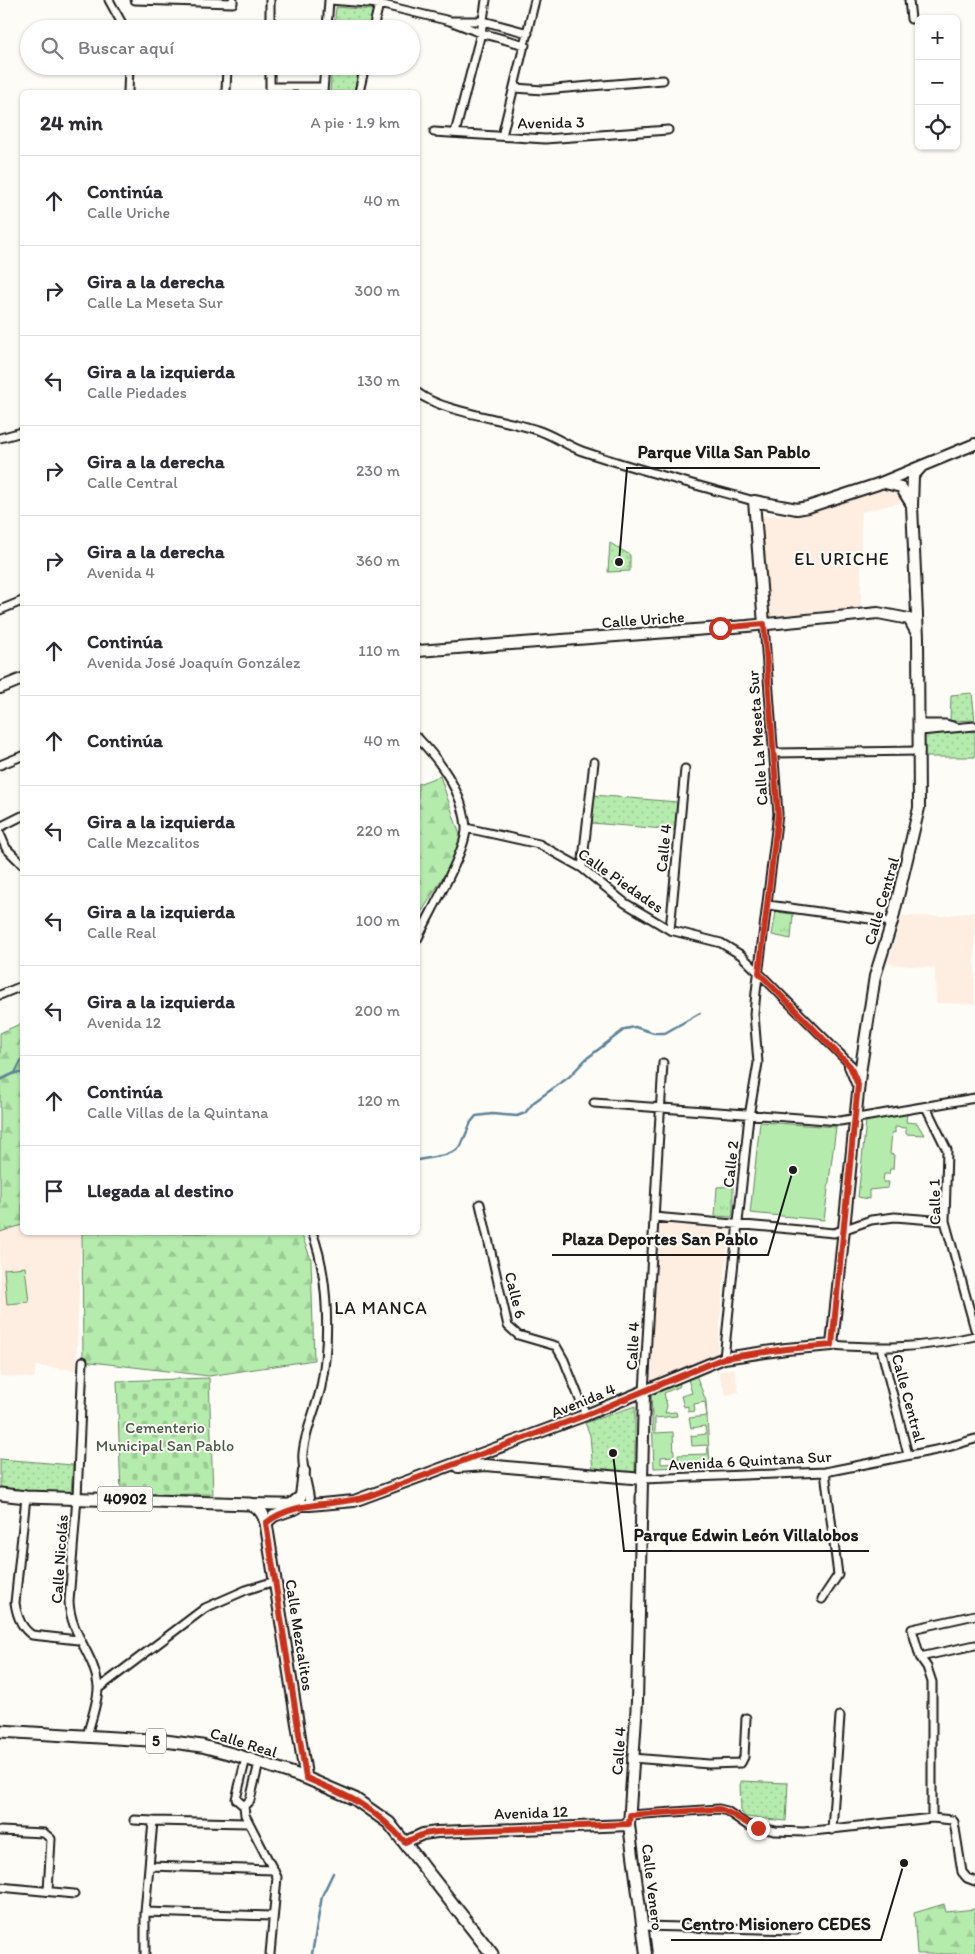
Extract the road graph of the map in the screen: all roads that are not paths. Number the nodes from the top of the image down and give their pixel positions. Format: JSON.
{"nodes":[{"id":1,"x":109,"y":0,"type":"edge"},
{"id":2,"x":135,"y":0,"type":"edge"},
{"id":3,"x":233,"y":0,"type":"edge"},
{"id":4,"x":270,"y":0,"type":"edge"},
{"id":5,"x":330,"y":0,"type":"edge"},
{"id":6,"x":486,"y":0,"type":"edge"},
{"id":7,"x":536,"y":0,"type":"edge"},
{"id":8,"x":909,"y":0,"type":"edge"},
{"id":9,"x":184,"y":1,"type":"edge"},
{"id":10,"x":380,"y":2,"type":"edge"},
{"id":11,"x":911,"y":19,"type":"dead end"},
{"id":12,"x":120,"y":20,"type":"edge"},
{"id":13,"x":270,"y":20,"type":"edge"},
{"id":14,"x":328,"y":20,"type":"edge"},
{"id":15,"x":376,"y":20,"type":"edge"},
{"id":16,"x":450,"y":21,"type":"junction"},
{"id":17,"x":483,"y":21,"type":"junction"},
{"id":18,"x":481,"y":33,"type":"junction"},
{"id":19,"x":528,"y":33,"type":"junction"},
{"id":20,"x":526,"y":45,"type":"junction"},
{"id":21,"x":129,"y":75,"type":"edge"},
{"id":22,"x":227,"y":75,"type":"edge"},
{"id":23,"x":270,"y":75,"type":"edge"},
{"id":24,"x":324,"y":75,"type":"edge"},
{"id":25,"x":363,"y":75,"type":"edge"},
{"id":26,"x":664,"y":80,"type":"dead end"},
{"id":27,"x":515,"y":88,"type":"junction"},
{"id":28,"x":128,"y":90,"type":"edge"},
{"id":29,"x":226,"y":90,"type":"edge"},
{"id":30,"x":270,"y":90,"type":"edge"},
{"id":31,"x":323,"y":90,"type":"edge"},
{"id":32,"x":359,"y":90,"type":"edge"},
{"id":33,"x":668,"y":130,"type":"dead end"},
{"id":34,"x":434,"y":132,"type":"dead end"},
{"id":35,"x":454,"y":133,"type":"junction"},
{"id":36,"x":502,"y":136,"type":"junction"},
{"id":37,"x":420,"y":395,"type":"edge"},
{"id":38,"x":20,"y":432,"type":"edge"},
{"id":39,"x":1,"y":436,"type":"edge"},
{"id":40,"x":975,"y":444,"type":"edge"},
{"id":41,"x":922,"y":466,"type":"junction"},
{"id":42,"x":878,"y":484,"type":"junction"},
{"id":43,"x":754,"y":501,"type":"junction"},
{"id":44,"x":912,"y":506,"type":"junction"},
{"id":45,"x":797,"y":509,"type":"junction"},
{"id":46,"x":756,"y":521,"type":"junction"},
{"id":47,"x":916,"y":594,"type":"junction"},
{"id":48,"x":20,"y":602,"type":"edge"},
{"id":49,"x":0,"y":610,"type":"edge"},
{"id":50,"x":762,"y":612,"type":"junction"},
{"id":51,"x":878,"y":613,"type":"junction"},
{"id":52,"x":777,"y":622,"type":"junction"},
{"id":53,"x":764,"y":624,"type":"junction"},
{"id":54,"x":918,"y":637,"type":"junction"},
{"id":55,"x":420,"y":652,"type":"edge"},
{"id":56,"x":20,"y":680,"type":"edge"},
{"id":57,"x":0,"y":688,"type":"edge"},
{"id":58,"x":975,"y":726,"type":"edge"},
{"id":59,"x":920,"y":728,"type":"junction"},
{"id":60,"x":420,"y":740,"type":"edge"},
{"id":61,"x":920,"y":751,"type":"junction"},
{"id":62,"x":774,"y":752,"type":"junction"},
{"id":63,"x":20,"y":757,"type":"edge"},
{"id":64,"x":594,"y":762,"type":"dead end"},
{"id":65,"x":0,"y":765,"type":"edge"},
{"id":66,"x":685,"y":769,"type":"dead end"},
{"id":67,"x":20,"y":817,"type":"edge"},
{"id":68,"x":0,"y":826,"type":"edge"},
{"id":69,"x":466,"y":828,"type":"junction"},
{"id":70,"x":0,"y":834,"type":"edge"},
{"id":71,"x":20,"y":862,"type":"edge"},
{"id":72,"x":582,"y":868,"type":"junction"},
{"id":73,"x":768,"y":905,"type":"junction"},
{"id":74,"x":892,"y":922,"type":"junction"},
{"id":75,"x":670,"y":930,"type":"junction"},
{"id":76,"x":420,"y":934,"type":"edge"},
{"id":77,"x":759,"y":973,"type":"junction"},
{"id":78,"x":20,"y":987,"type":"edge"},
{"id":79,"x":0,"y":995,"type":"edge"},
{"id":80,"x":663,"y":1064,"type":"dead end"},
{"id":81,"x":850,"y":1066,"type":"junction"},
{"id":82,"x":860,"y":1073,"type":"junction"},
{"id":83,"x":858,"y":1085,"type":"junction"},
{"id":84,"x":975,"y":1098,"type":"edge"},
{"id":85,"x":594,"y":1103,"type":"dead end"},
{"id":86,"x":926,"y":1107,"type":"junction"},
{"id":87,"x":660,"y":1109,"type":"junction"},
{"id":88,"x":749,"y":1116,"type":"junction"},
{"id":89,"x":854,"y":1119,"type":"junction"},
{"id":90,"x":480,"y":1204,"type":"dead end"},
{"id":91,"x":654,"y":1217,"type":"junction"},
{"id":92,"x":945,"y":1221,"type":"junction"},
{"id":93,"x":738,"y":1226,"type":"junction"},
{"id":94,"x":844,"y":1229,"type":"junction"},
{"id":95,"x":313,"y":1235,"type":"edge"},
{"id":96,"x":975,"y":1329,"type":"edge"},
{"id":97,"x":975,"y":1336,"type":"edge"},
{"id":98,"x":832,"y":1345,"type":"junction"},
{"id":99,"x":880,"y":1348,"type":"junction"},
{"id":100,"x":724,"y":1358,"type":"junction"},
{"id":101,"x":84,"y":1361,"type":"dead end"},
{"id":102,"x":644,"y":1392,"type":"junction"},
{"id":103,"x":586,"y":1415,"type":"junction"},
{"id":104,"x":975,"y":1438,"type":"edge"},
{"id":105,"x":512,"y":1444,"type":"junction"},
{"id":106,"x":908,"y":1455,"type":"junction"},
{"id":107,"x":486,"y":1465,"type":"junction"},
{"id":108,"x":304,"y":1471,"type":"junction"},
{"id":109,"x":433,"y":1471,"type":"junction"},
{"id":110,"x":825,"y":1472,"type":"junction"},
{"id":111,"x":643,"y":1480,"type":"junction"},
{"id":112,"x":0,"y":1494,"type":"edge"},
{"id":113,"x":26,"y":1497,"type":"junction"},
{"id":114,"x":77,"y":1497,"type":"junction"},
{"id":115,"x":250,"y":1504,"type":"junction"},
{"id":116,"x":290,"y":1505,"type":"junction"},
{"id":117,"x":310,"y":1505,"type":"junction"},
{"id":118,"x":266,"y":1523,"type":"junction"},
{"id":119,"x":275,"y":1581,"type":"junction"},
{"id":120,"x":822,"y":1599,"type":"dead end"},
{"id":121,"x":975,"y":1615,"type":"edge"},
{"id":122,"x":78,"y":1640,"type":"junction"},
{"id":123,"x":975,"y":1645,"type":"edge"},
{"id":124,"x":920,"y":1656,"type":"junction"},
{"id":125,"x":99,"y":1688,"type":"junction"},
{"id":126,"x":840,"y":1716,"type":"dead end"},
{"id":127,"x":746,"y":1718,"type":"dead end"},
{"id":128,"x":0,"y":1731,"type":"edge"},
{"id":129,"x":87,"y":1736,"type":"junction"},
{"id":130,"x":246,"y":1758,"type":"junction"},
{"id":131,"x":632,"y":1758,"type":"junction"},
{"id":132,"x":259,"y":1763,"type":"junction"},
{"id":133,"x":306,"y":1778,"type":"junction"},
{"id":134,"x":244,"y":1806,"type":"junction"},
{"id":135,"x":932,"y":1818,"type":"junction"},
{"id":136,"x":134,"y":1820,"type":"dead end"},
{"id":137,"x":629,"y":1820,"type":"junction"},
{"id":138,"x":153,"y":1821,"type":"junction"},
{"id":139,"x":247,"y":1823,"type":"junction"},
{"id":140,"x":832,"y":1830,"type":"junction"},
{"id":141,"x":0,"y":1831,"type":"edge"},
{"id":142,"x":405,"y":1842,"type":"junction"},
{"id":143,"x":149,"y":1866,"type":"junction"},
{"id":144,"x":274,"y":1870,"type":"junction"},
{"id":145,"x":975,"y":1881,"type":"edge"},
{"id":146,"x":0,"y":1887,"type":"edge"},
{"id":147,"x":48,"y":1891,"type":"junction"},
{"id":148,"x":74,"y":1894,"type":"dead end"},
{"id":149,"x":145,"y":1912,"type":"junction"},
{"id":150,"x":272,"y":1916,"type":"junction"},
{"id":151,"x":643,"y":1926,"type":"junction"},
{"id":152,"x":796,"y":1930,"type":"dead end"},
{"id":153,"x":146,"y":1954,"type":"edge"},
{"id":154,"x":270,"y":1954,"type":"edge"},
{"id":155,"x":492,"y":1954,"type":"edge"},
{"id":156,"x":646,"y":1954,"type":"edge"}],
"edges":[{"from":1,"to":12,"type":"street"},
{"from":2,"to":9,"type":"street"},
{"from":3,"to":9,"type":"street"},
{"from":4,"to":13,"type":"street"},
{"from":5,"to":10,"type":"street"},
{"from":5,"to":14,"type":"street"},
{"from":6,"to":17,"type":"street"},
{"from":7,"to":19,"type":"street"},
{"from":8,"to":11,"type":"street"},
{"from":10,"to":15,"type":"street"},
{"from":10,"to":16,"type":"street"},
{"from":16,"to":17,"type":"street"},
{"from":16,"to":18,"type":"street"},
{"from":17,"to":18,"type":"street"},
{"from":17,"to":19,"type":"street"},
{"from":18,"to":20,"type":"street"},
{"from":18,"to":35,"type":"street"},
{"from":19,"to":20,"type":"street"},
{"from":20,"to":27,"type":"street"},
{"from":21,"to":28,"type":"street"},
{"from":22,"to":29,"type":"street"},
{"from":23,"to":30,"type":"street"},
{"from":24,"to":31,"type":"street"},
{"from":25,"to":32,"type":"street"},
{"from":26,"to":27,"type":"street"},
{"from":27,"to":36,"type":"street"},
{"from":30,"to":31,"type":"street"},
{"from":33,"to":36,"type":"street","name":"Avenida 3"},
{"from":34,"to":35,"type":"street","name":"Avenida 3"},
{"from":35,"to":36,"type":"street","name":"Avenida 3"},
{"from":37,"to":43,"type":"street"},
{"from":38,"to":39,"type":"street"},
{"from":40,"to":41,"type":"main road"},
{"from":41,"to":42,"type":"main road"},
{"from":41,"to":44,"type":"main road","name":"Calle Central"},
{"from":42,"to":44,"type":"main road"},
{"from":42,"to":45,"type":"main road"},
{"from":43,"to":45,"type":"main road"},
{"from":43,"to":46,"type":"main road","name":"Calle La Meseta Sur"},
{"from":44,"to":47,"type":"main road","name":"Calle Central"},
{"from":45,"to":46,"type":"main road"},
{"from":46,"to":50,"type":"main road","name":"Calle La Meseta Sur"},
{"from":47,"to":51,"type":"main road"},
{"from":47,"to":54,"type":"main road","name":"Calle Central"},
{"from":48,"to":49,"type":"street"},
{"from":50,"to":52,"type":"main road"},
{"from":50,"to":53,"type":"main road","name":"Calle La Meseta Sur"},
{"from":51,"to":52,"type":"main road","name":"Calle Uriche"},
{"from":51,"to":54,"type":"main road","name":"Calle Uriche"},
{"from":52,"to":53,"type":"main road","name":"Calle Uriche"},
{"from":53,"to":55,"type":"main road","name":"Calle Uriche"},
{"from":53,"to":62,"type":"street","name":"Calle La Meseta Sur"},
{"from":54,"to":59,"type":"main road","name":"Calle Central"},
{"from":56,"to":57,"type":"main road"},
{"from":58,"to":59,"type":"street"},
{"from":59,"to":61,"type":"main road","name":"Calle Central"},
{"from":60,"to":69,"type":"street"},
{"from":61,"to":62,"type":"street"},
{"from":61,"to":74,"type":"main road","name":"Calle Central"},
{"from":62,"to":73,"type":"street","name":"Calle La Meseta Sur"},
{"from":63,"to":65,"type":"street"},
{"from":64,"to":72,"type":"street"},
{"from":66,"to":75,"type":"street","name":"Calle 4"},
{"from":67,"to":68,"type":"street"},
{"from":69,"to":72,"type":"street","name":"Calle Piedades"},
{"from":69,"to":76,"type":"street"},
{"from":70,"to":71,"type":"street"},
{"from":72,"to":75,"type":"street","name":"Calle Piedades"},
{"from":73,"to":74,"type":"street"},
{"from":73,"to":77,"type":"street","name":"Calle La Meseta Sur"},
{"from":74,"to":82,"type":"main road","name":"Calle Central"},
{"from":75,"to":77,"type":"street","name":"Calle Piedades"},
{"from":77,"to":81,"type":"street","name":"Calle Piedades"},
{"from":77,"to":88,"type":"street","name":"Calle 2"},
{"from":78,"to":79,"type":"street"},
{"from":80,"to":87,"type":"street","name":"Calle 4"},
{"from":81,"to":82,"type":"street","name":"Calle Piedades"},
{"from":81,"to":83,"type":"main road"},
{"from":82,"to":83,"type":"main road","name":"Calle Central"},
{"from":83,"to":89,"type":"main road","name":"Calle Central"},
{"from":84,"to":86,"type":"street"},
{"from":85,"to":87,"type":"street"},
{"from":86,"to":89,"type":"street"},
{"from":86,"to":92,"type":"street","name":"Calle 1"},
{"from":87,"to":88,"type":"street"},
{"from":87,"to":91,"type":"street","name":"Calle 4"},
{"from":88,"to":89,"type":"street"},
{"from":88,"to":93,"type":"street","name":"Calle 2"},
{"from":89,"to":94,"type":"main road","name":"Calle Central"},
{"from":90,"to":103,"type":"street","name":"Calle 6"},
{"from":91,"to":93,"type":"street"},
{"from":91,"to":102,"type":"street","name":"Calle 4"},
{"from":92,"to":94,"type":"street"},
{"from":92,"to":96,"type":"street","name":"Calle 1"},
{"from":93,"to":94,"type":"street"},
{"from":93,"to":100,"type":"street","name":"Calle 2"},
{"from":94,"to":98,"type":"main road","name":"Calle Central"},
{"from":95,"to":108,"type":"street"},
{"from":97,"to":99,"type":"street"},
{"from":98,"to":99,"type":"street"},
{"from":98,"to":100,"type":"main road","name":"Avenida 4"},
{"from":99,"to":106,"type":"street","name":"Calle Central"},
{"from":100,"to":102,"type":"main road","name":"Avenida 4"},
{"from":101,"to":114,"type":"street","name":"Calle Nicolás"},
{"from":102,"to":103,"type":"main road","name":"Avenida 4"},
{"from":102,"to":111,"type":"main road","name":"Calle 4"},
{"from":103,"to":105,"type":"main road","name":"Avenida 4"},
{"from":104,"to":106,"type":"street","name":"Avenida 6 Quintana Sur"},
{"from":105,"to":107,"type":"main road"},
{"from":105,"to":109,"type":"main road","name":"Avenida 4"},
{"from":106,"to":110,"type":"street","name":"Avenida 6 Quintana Sur"},
{"from":107,"to":109,"type":"main road","number":"40902"},
{"from":107,"to":111,"type":"main road","number":"40902"},
{"from":108,"to":116,"type":"main road"},
{"from":108,"to":117,"type":"street"},
{"from":109,"to":117,"type":"main road","number":"40902"},
{"from":110,"to":111,"type":"street","name":"Avenida 6 Quintana Sur"},
{"from":110,"to":120,"type":"street"},
{"from":111,"to":131,"type":"main road","name":"Calle 4"},
{"from":112,"to":113,"type":"main road","number":"40902"},
{"from":113,"to":114,"type":"main road","number":"40902"},
{"from":113,"to":122,"type":"street"},
{"from":114,"to":115,"type":"main road","number":"40902"},
{"from":114,"to":122,"type":"street","name":"Calle Nicolás"},
{"from":115,"to":116,"type":"main road","number":"40902"},
{"from":115,"to":118,"type":"main road","name":"Calle Mezcalitos"},
{"from":116,"to":117,"type":"main road","number":"40902"},
{"from":117,"to":118,"type":"main road"},
{"from":118,"to":119,"type":"main road","name":"Calle Mezcalitos"},
{"from":119,"to":125,"type":"street"},
{"from":119,"to":133,"type":"main road","name":"Calle Mezcalitos"},
{"from":121,"to":124,"type":"street"},
{"from":122,"to":125,"type":"street","name":"Calle Nicolás"},
{"from":123,"to":124,"type":"street"},
{"from":124,"to":135,"type":"street"},
{"from":125,"to":129,"type":"street"},
{"from":126,"to":140,"type":"street"},
{"from":127,"to":131,"type":"street"},
{"from":128,"to":129,"type":"main road","name":"Calle Real","number":"5"},
{"from":129,"to":130,"type":"main road","name":"Calle Real","number":"5"},
{"from":130,"to":132,"type":"main road","name":"Calle Real","number":"5"},
{"from":130,"to":134,"type":"street"},
{"from":131,"to":137,"type":"main road","name":"Calle 4"},
{"from":132,"to":133,"type":"main road","name":"Calle Real","number":"5"},
{"from":132,"to":134,"type":"street"},
{"from":133,"to":142,"type":"main road","name":"Calle Real","number":"5"},
{"from":134,"to":139,"type":"street"},
{"from":135,"to":140,"type":"street"},
{"from":135,"to":145,"type":"street"},
{"from":136,"to":138,"type":"street"},
{"from":137,"to":140,"type":"street"},
{"from":137,"to":142,"type":"main road","name":"Avenida 12"},
{"from":137,"to":151,"type":"main road","name":"Calle Venero"},
{"from":138,"to":139,"type":"street"},
{"from":138,"to":143,"type":"street"},
{"from":139,"to":144,"type":"street"},
{"from":141,"to":147,"type":"street"},
{"from":142,"to":155,"type":"main road","name":"Calle Real","number":"5"},
{"from":143,"to":144,"type":"street"},
{"from":143,"to":149,"type":"street"},
{"from":144,"to":150,"type":"street"},
{"from":146,"to":147,"type":"street"},
{"from":147,"to":148,"type":"street"},
{"from":149,"to":150,"type":"street"},
{"from":149,"to":153,"type":"street"},
{"from":150,"to":154,"type":"street"},
{"from":151,"to":152,"type":"street"},
{"from":151,"to":156,"type":"main road","name":"Calle Venero"}]}
